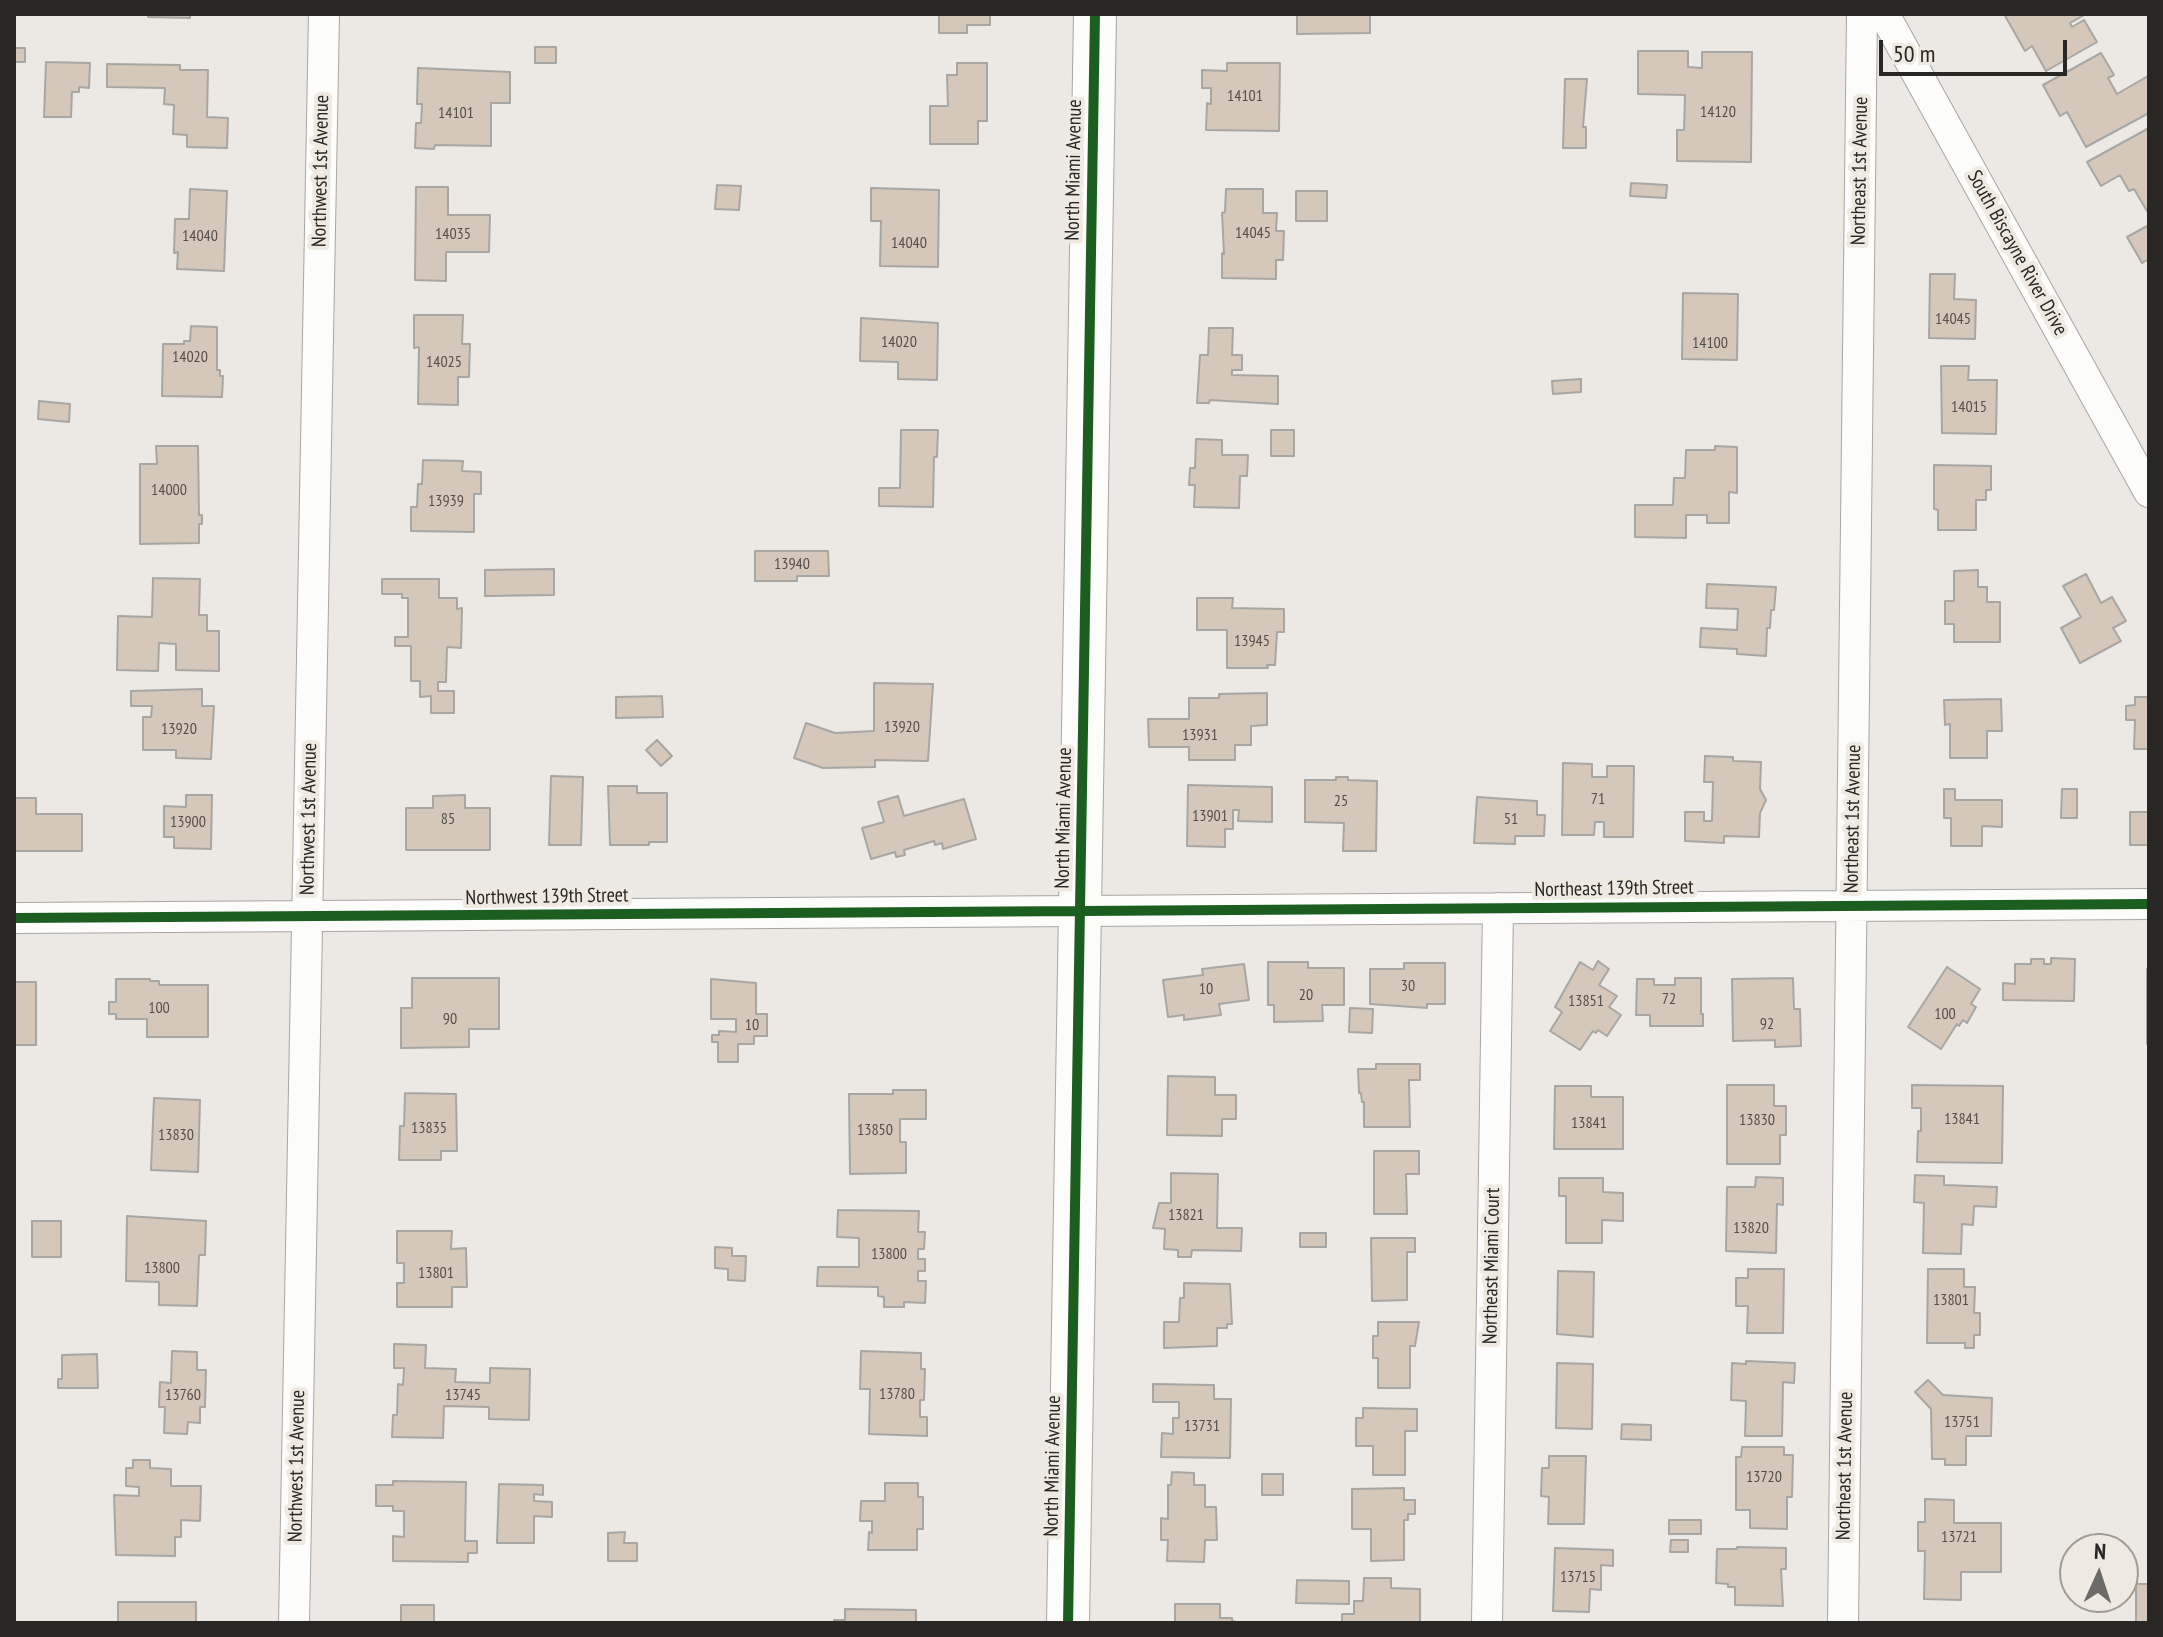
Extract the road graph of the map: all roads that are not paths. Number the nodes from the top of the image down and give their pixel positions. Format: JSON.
{"nodes":[{"id":1,"x":324,"y":14,"type":"edge"},
{"id":2,"x":1095,"y":14,"type":"edge"},
{"id":3,"x":1862,"y":14,"type":"edge"},
{"id":4,"x":1884,"y":14,"type":"edge"},
{"id":5,"x":2149,"y":492,"type":"edge"},
{"id":6,"x":2149,"y":904,"type":"edge"},
{"id":7,"x":1852,"y":905,"type":"junction"},
{"id":8,"x":1498,"y":908,"type":"junction"},
{"id":9,"x":1080,"y":911,"type":"junction"},
{"id":10,"x":307,"y":917,"type":"junction"},
{"id":11,"x":14,"y":918,"type":"edge"},
{"id":12,"x":294,"y":1623,"type":"edge"},
{"id":13,"x":1068,"y":1623,"type":"edge"},
{"id":14,"x":1487,"y":1623,"type":"edge"},
{"id":15,"x":1843,"y":1623,"type":"edge"}],
"edges":[{"from":1,"to":10,"type":"street","name":"Northwest 1st Avenue"},
{"from":2,"to":9,"type":"street","name":"North Miami Avenue"},
{"from":3,"to":7,"type":"street","name":"Northeast 1st Avenue"},
{"from":4,"to":5,"type":"street","name":"South Biscayne River Drive"},
{"from":6,"to":7,"type":"street","name":"Northeast 139th Street"},
{"from":7,"to":8,"type":"street","name":"Northeast 139th Street"},
{"from":7,"to":15,"type":"street","name":"Northeast 1st Avenue"},
{"from":8,"to":9,"type":"street","name":"Northeast 139th Street"},
{"from":8,"to":14,"type":"street","name":"Northeast Miami Court"},
{"from":9,"to":10,"type":"street","name":"Northwest 139th Street"},
{"from":9,"to":13,"type":"street","name":"North Miami Avenue"},
{"from":10,"to":11,"type":"street","name":"Northwest 139th Street"},
{"from":10,"to":12,"type":"street","name":"Northwest 1st Avenue"}]}
